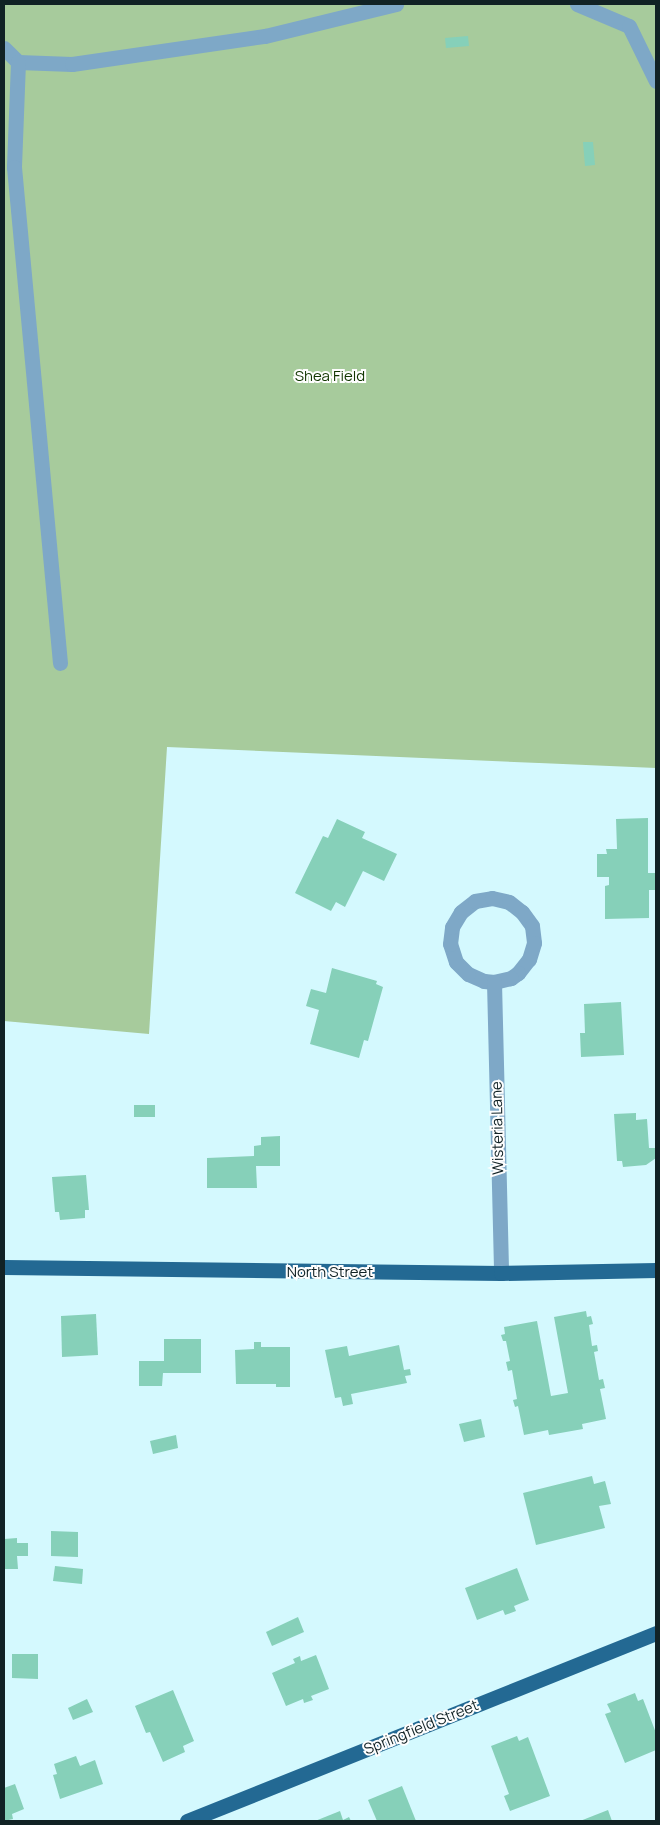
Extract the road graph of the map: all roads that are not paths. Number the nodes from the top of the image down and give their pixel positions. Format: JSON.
{"nodes":[{"id":1,"x":396,"y":4,"type":"edge"},
{"id":2,"x":577,"y":4,"type":"edge"},
{"id":3,"x":4,"y":48,"type":"edge"},
{"id":4,"x":18,"y":62,"type":"junction"},
{"id":5,"x":656,"y":81,"type":"edge"},
{"id":6,"x":60,"y":663,"type":"dead end"},
{"id":7,"x":494,"y":982,"type":"junction"},
{"id":8,"x":4,"y":1267,"type":"edge"},
{"id":9,"x":656,"y":1270,"type":"edge"},
{"id":10,"x":501,"y":1273,"type":"junction"},
{"id":11,"x":656,"y":1633,"type":"edge"},
{"id":12,"x":187,"y":1821,"type":"edge"}],
"edges":[{"from":1,"to":4,"type":"street"},
{"from":2,"to":5,"type":"street"},
{"from":3,"to":4,"type":"street"},
{"from":4,"to":6,"type":"street"},
{"from":7,"to":7,"type":"street"},
{"from":7,"to":10,"type":"street","name":"Wisteria Lane"},
{"from":8,"to":10,"type":"main road","name":"North Street"},
{"from":9,"to":10,"type":"main road","name":"North Street"},
{"from":11,"to":12,"type":"main road","name":"Springfield Street"}]}
